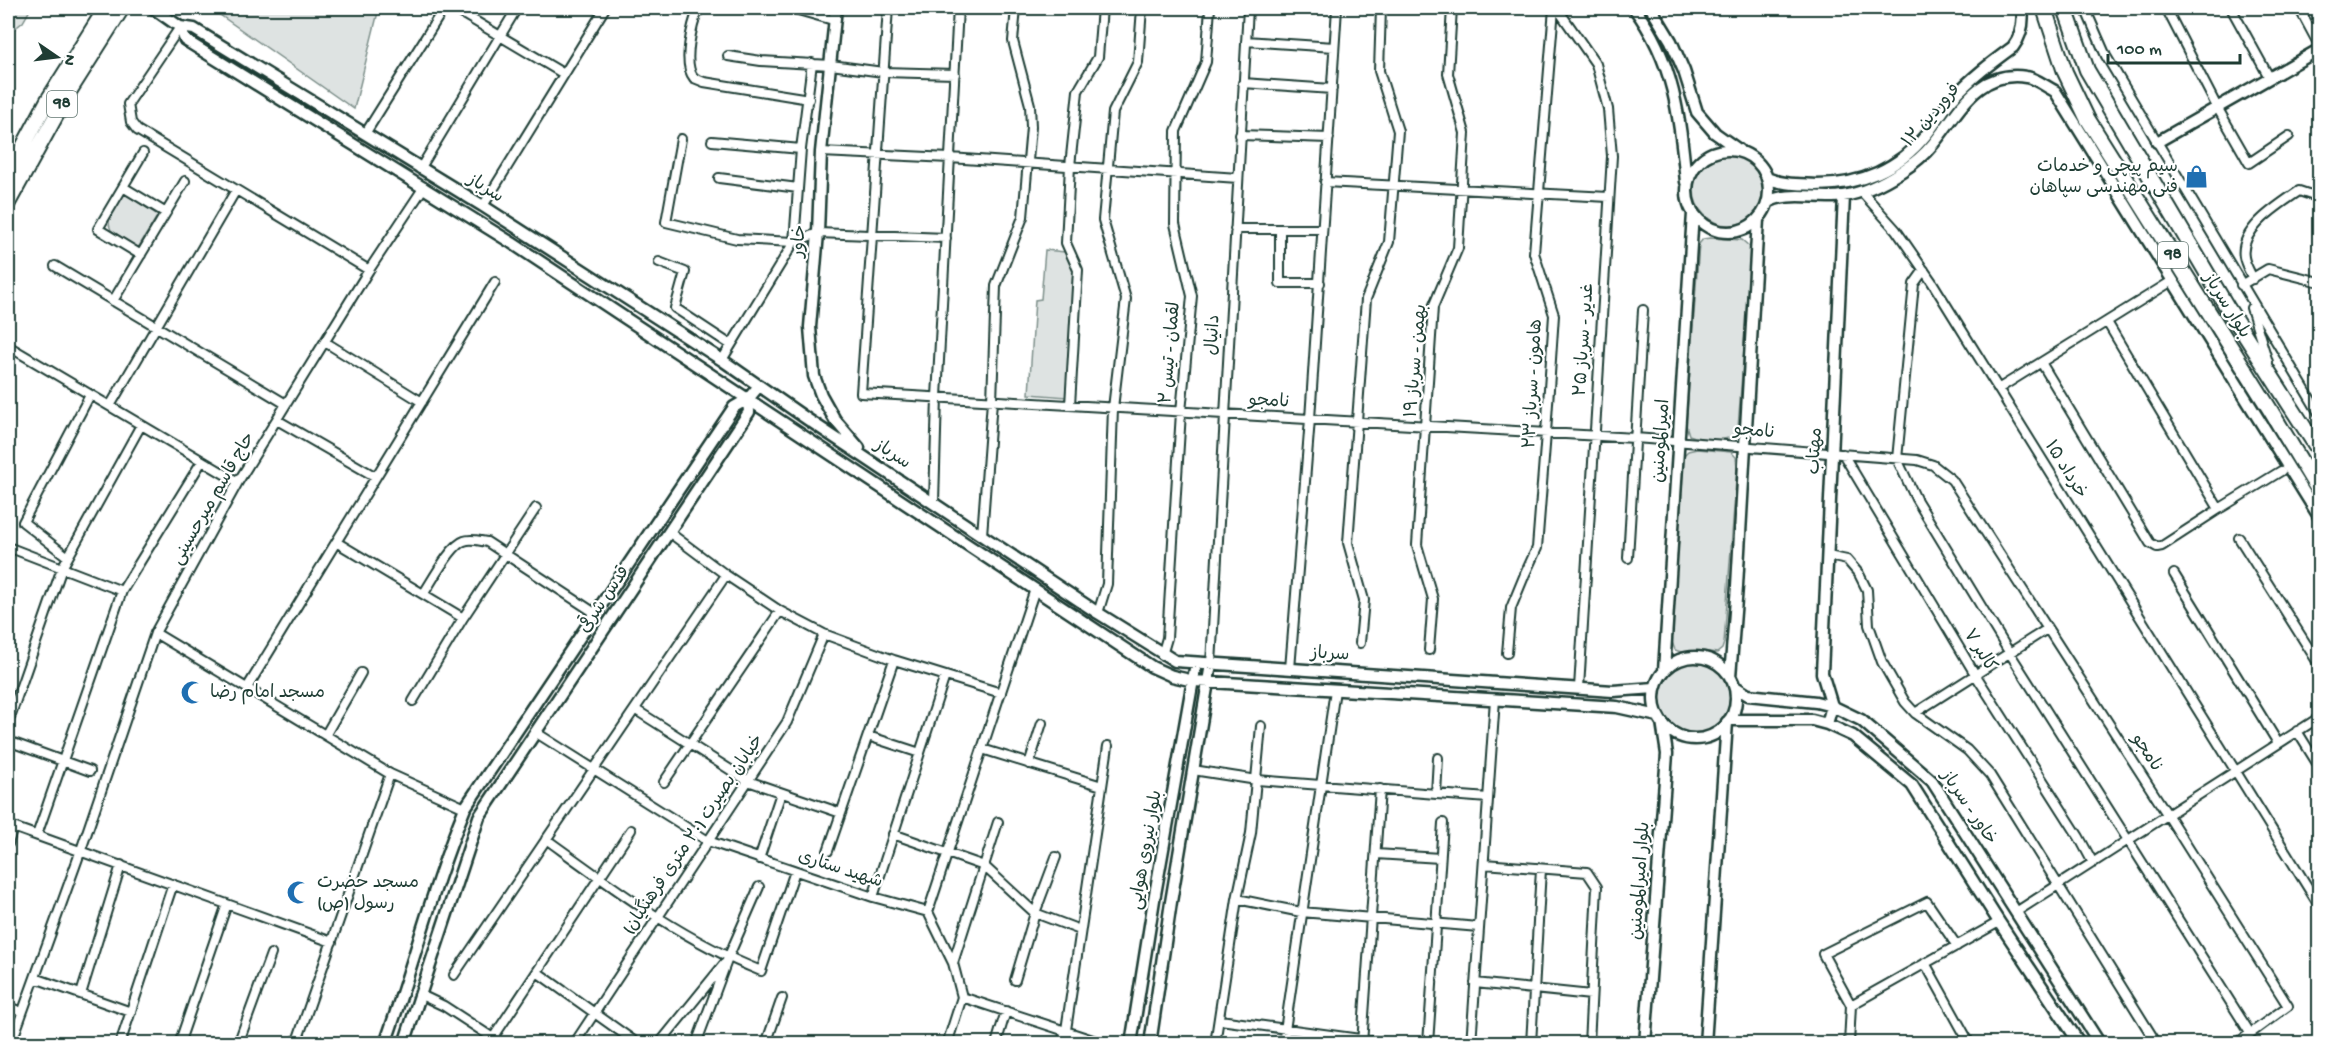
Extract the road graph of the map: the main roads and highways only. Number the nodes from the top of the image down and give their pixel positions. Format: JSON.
{"nodes":[{"id":1,"x":106,"y":8,"type":"edge"},
{"id":2,"x":122,"y":8,"type":"edge"},
{"id":3,"x":2044,"y":8,"type":"edge"},
{"id":4,"x":2065,"y":8,"type":"edge"},
{"id":5,"x":8,"y":175,"type":"edge"},
{"id":6,"x":8,"y":203,"type":"edge"},
{"id":7,"x":2292,"y":410,"type":"junction"},
{"id":8,"x":2275,"y":419,"type":"junction"},
{"id":9,"x":2303,"y":427,"type":"junction"},
{"id":10,"x":2287,"y":439,"type":"junction"},
{"id":11,"x":2319,"y":452,"type":"edge"},
{"id":12,"x":2319,"y":494,"type":"edge"}],
"edges":[{"from":1,"to":5,"type":"highway","number":"98"},
{"from":2,"to":6,"type":"highway","number":"98"},
{"from":3,"to":8,"type":"highway","name":"بلوار سرباز","number":"98"},
{"from":4,"to":7,"type":"highway","name":"بلوار سرباز","number":"98"},
{"from":7,"to":8,"type":"highway"},
{"from":7,"to":9,"type":"highway","name":"بلوار سرباز","number":"98"},
{"from":8,"to":10,"type":"highway","name":"بلوار سرباز","number":"98"},
{"from":9,"to":10,"type":"highway"},
{"from":9,"to":11,"type":"highway","name":"بلوار سرباز","number":"98"},
{"from":10,"to":12,"type":"highway","name":"بلوار سرباز","number":"98"}]}
